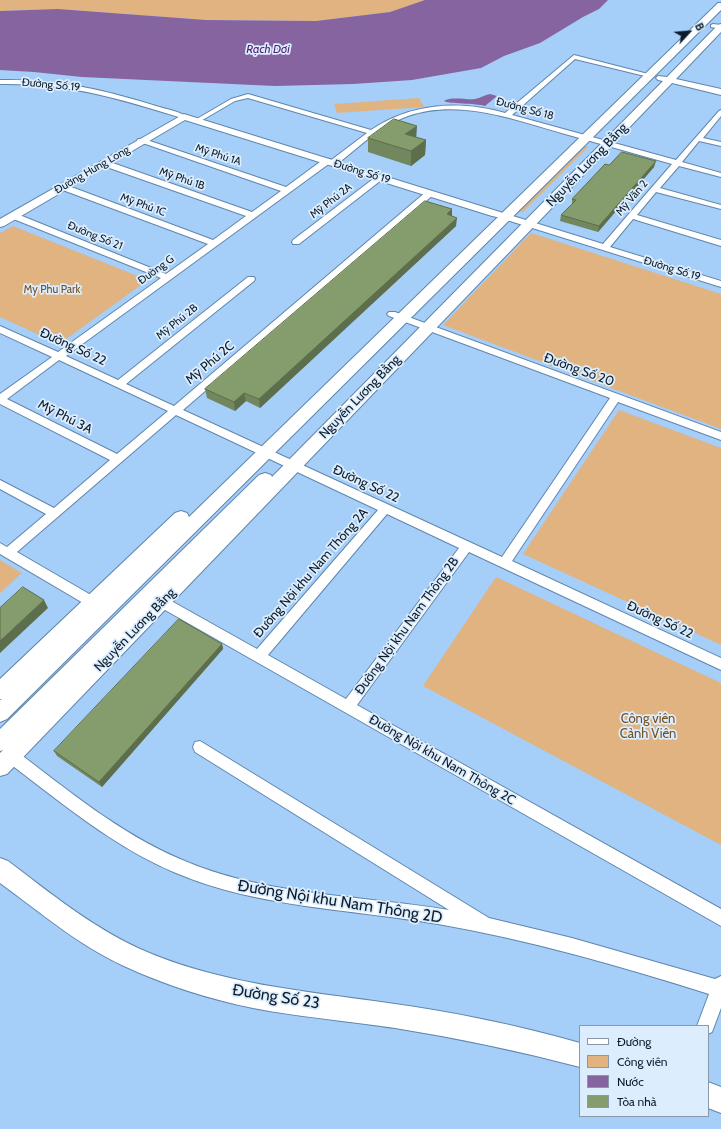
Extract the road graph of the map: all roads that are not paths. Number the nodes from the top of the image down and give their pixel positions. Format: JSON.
{"nodes":[{"id":1,"x":717,"y":17,"type":"edge"},
{"id":2,"x":656,"y":76,"type":"junction"},
{"id":3,"x":0,"y":82,"type":"edge"},
{"id":4,"x":721,"y":92,"type":"edge"},
{"id":5,"x":721,"y":112,"type":"edge"},
{"id":6,"x":506,"y":115,"type":"junction"},
{"id":7,"x":184,"y":117,"type":"junction"},
{"id":8,"x":718,"y":119,"type":"edge"},
{"id":9,"x":197,"y":121,"type":"junction"},
{"id":10,"x":374,"y":133,"type":"junction"},
{"id":11,"x":698,"y":138,"type":"junction"},
{"id":12,"x":592,"y":139,"type":"junction"},
{"id":13,"x":141,"y":141,"type":"junction"},
{"id":14,"x":721,"y":144,"type":"edge"},
{"id":15,"x":330,"y":162,"type":"junction"},
{"id":16,"x":104,"y":163,"type":"junction"},
{"id":17,"x":676,"y":163,"type":"junction"},
{"id":18,"x":721,"y":175,"type":"edge"},
{"id":19,"x":380,"y":178,"type":"junction"},
{"id":20,"x":64,"y":187,"type":"junction"},
{"id":21,"x":654,"y":189,"type":"junction"},
{"id":22,"x":287,"y":190,"type":"junction"},
{"id":23,"x":430,"y":193,"type":"junction"},
{"id":24,"x":721,"y":207,"type":"edge"},
{"id":25,"x":252,"y":215,"type":"junction"},
{"id":26,"x":500,"y":215,"type":"junction"},
{"id":27,"x":14,"y":216,"type":"junction"},
{"id":28,"x":631,"y":216,"type":"junction"},
{"id":29,"x":525,"y":223,"type":"junction"},
{"id":30,"x":0,"y":224,"type":"edge"},
{"id":31,"x":296,"y":242,"type":"dead end"},
{"id":32,"x":214,"y":243,"type":"junction"},
{"id":33,"x":721,"y":243,"type":"edge"},
{"id":34,"x":604,"y":248,"type":"junction"},
{"id":35,"x":167,"y":277,"type":"junction"},
{"id":36,"x":251,"y":279,"type":"dead end"},
{"id":37,"x":721,"y":284,"type":"edge"},
{"id":38,"x":396,"y":316,"type":"junction"},
{"id":39,"x":423,"y":326,"type":"junction"},
{"id":40,"x":0,"y":329,"type":"edge"},
{"id":41,"x":59,"y":356,"type":"junction"},
{"id":42,"x":119,"y":384,"type":"junction"},
{"id":43,"x":616,"y":397,"type":"junction"},
{"id":44,"x":0,"y":399,"type":"edge"},
{"id":45,"x":175,"y":410,"type":"junction"},
{"id":46,"x":721,"y":436,"type":"edge"},
{"id":47,"x":259,"y":449,"type":"junction"},
{"id":48,"x":118,"y":459,"type":"junction"},
{"id":49,"x":289,"y":463,"type":"junction"},
{"id":50,"x":0,"y":484,"type":"edge"},
{"id":51,"x":386,"y":508,"type":"junction"},
{"id":52,"x":54,"y":513,"type":"junction"},
{"id":53,"x":467,"y":546,"type":"junction"},
{"id":54,"x":4,"y":550,"type":"edge"},
{"id":55,"x":504,"y":563,"type":"junction"},
{"id":56,"x":162,"y":602,"type":"junction"},
{"id":57,"x":98,"y":606,"type":"junction"},
{"id":58,"x":259,"y":656,"type":"junction"},
{"id":59,"x":721,"y":664,"type":"edge"},
{"id":60,"x":0,"y":692,"type":"edge"},
{"id":61,"x":348,"y":707,"type":"junction"},
{"id":62,"x":0,"y":712,"type":"edge"},
{"id":63,"x":0,"y":742,"type":"edge"},
{"id":64,"x":200,"y":747,"type":"dead end"},
{"id":65,"x":6,"y":762,"type":"edge"},
{"id":66,"x":0,"y":869,"type":"edge"},
{"id":67,"x":721,"y":918,"type":"edge"},
{"id":68,"x":488,"y":926,"type":"junction"},
{"id":69,"x":720,"y":988,"type":"edge"},
{"id":70,"x":706,"y":1025,"type":"edge"},
{"id":71,"x":579,"y":1055,"type":"edge"},
{"id":72,"x":709,"y":1095,"type":"edge"},
{"id":73,"x":721,"y":1100,"type":"edge"}],
"edges":[{"from":1,"to":2,"type":"main road","name":"Nguyễn Lương Bằng"},
{"from":1,"to":2,"type":"main road","name":"Nguyễn Lương Bằng"},
{"from":2,"to":4,"type":"main road"},
{"from":2,"to":6,"type":"street"},
{"from":2,"to":12,"type":"main road","name":"Nguyễn Lương Bằng"},
{"from":2,"to":12,"type":"main road","name":"Nguyễn Lương Bằng"},
{"from":3,"to":7,"type":"street","name":"Đường Số 19"},
{"from":5,"to":8,"type":"street","name":"Mỹ Văn 2"},
{"from":6,"to":10,"type":"street","name":"Đường Số 18"},
{"from":6,"to":12,"type":"street","name":"Đường Số 18"},
{"from":7,"to":9,"type":"main road","name":"Đường Số 19"},
{"from":7,"to":13,"type":"main road","name":"Đường Hưng Long"},
{"from":8,"to":11,"type":"street","name":"Mỹ Văn 2"},
{"from":9,"to":10,"type":"street"},
{"from":9,"to":15,"type":"main road","name":"Đường Số 19"},
{"from":10,"to":15,"type":"street","name":"Đường Số 18"},
{"from":11,"to":14,"type":"street"},
{"from":11,"to":17,"type":"street","name":"Mỹ Văn 2"},
{"from":12,"to":17,"type":"street","name":"Đường Số 18"},
{"from":12,"to":26,"type":"main road","name":"Nguyễn Lương Bằng"},
{"from":12,"to":29,"type":"main road","name":"Nguyễn Lương Bằng"},
{"from":13,"to":16,"type":"main road","name":"Đường Hưng Long"},
{"from":13,"to":22,"type":"street","name":"Mỹ Phú 1A"},
{"from":15,"to":19,"type":"main road","name":"Đường Số 19"},
{"from":15,"to":22,"type":"street","name":"Đường G"},
{"from":16,"to":20,"type":"main road","name":"Đường Hưng Long"},
{"from":16,"to":25,"type":"street","name":"Mỹ Phú 1B"},
{"from":17,"to":18,"type":"street","name":"Đường Số 18"},
{"from":17,"to":21,"type":"street","name":"Mỹ Văn 2"},
{"from":19,"to":23,"type":"main road","name":"Đường Số 19"},
{"from":19,"to":31,"type":"street","name":"Mỹ Phú 2A"},
{"from":20,"to":27,"type":"main road","name":"Đường Hưng Long"},
{"from":20,"to":32,"type":"street","name":"Mỹ Phú 1C"},
{"from":21,"to":24,"type":"street"},
{"from":21,"to":28,"type":"street","name":"Mỹ Văn 2"},
{"from":22,"to":25,"type":"street","name":"Đường G"},
{"from":23,"to":26,"type":"main road","name":"Đường Số 19"},
{"from":23,"to":45,"type":"street","name":"Mỹ Phú 2C"},
{"from":25,"to":32,"type":"street","name":"Đường G"},
{"from":26,"to":29,"type":"street","name":"Đường Số 19"},
{"from":26,"to":38,"type":"main road","name":"Nguyễn Lương Bằng"},
{"from":27,"to":30,"type":"main road","name":"Đường Hưng Long"},
{"from":27,"to":35,"type":"street","name":"Đường Số 21"},
{"from":28,"to":33,"type":"street"},
{"from":28,"to":34,"type":"street","name":"Mỹ Văn 2"},
{"from":29,"to":34,"type":"street","name":"Đường Số 19"},
{"from":29,"to":39,"type":"main road","name":"Nguyễn Lương Bằng"},
{"from":32,"to":35,"type":"street","name":"Đường G"},
{"from":34,"to":37,"type":"street","name":"Đường Số 19"},
{"from":35,"to":41,"type":"street","name":"Đường G"},
{"from":36,"to":42,"type":"street","name":"Mỹ Phú 2B"},
{"from":38,"to":39,"type":"street","name":"Đường Số 20"},
{"from":38,"to":47,"type":"main road","name":"Nguyễn Lương Bằng"},
{"from":39,"to":43,"type":"street","name":"Đường Số 20"},
{"from":39,"to":49,"type":"main road","name":"Nguyễn Lương Bằng"},
{"from":40,"to":41,"type":"street","name":"Đường Số 22"},
{"from":41,"to":42,"type":"street","name":"Đường Số 22"},
{"from":41,"to":44,"type":"street","name":"Đường G"},
{"from":42,"to":45,"type":"street","name":"Đường Số 22"},
{"from":43,"to":46,"type":"street","name":"Đường Số 20"},
{"from":43,"to":55,"type":"street"},
{"from":44,"to":48,"type":"street","name":"Mỹ Phú 3A"},
{"from":45,"to":47,"type":"street","name":"Đường Số 22"},
{"from":45,"to":48,"type":"street","name":"Mỹ Phú 2C"},
{"from":47,"to":49,"type":"street","name":"Đường Số 22"},
{"from":47,"to":57,"type":"main road","name":"Nguyễn Lương Bằng"},
{"from":48,"to":52,"type":"street","name":"Mỹ Phú 2C"},
{"from":49,"to":51,"type":"street","name":"Đường Số 22"},
{"from":49,"to":56,"type":"main road","name":"Nguyễn Lương Bằng"},
{"from":49,"to":63,"type":"main road","name":"Nguyễn Lương Bằng"},
{"from":50,"to":52,"type":"street"},
{"from":51,"to":53,"type":"street","name":"Đường Số 22"},
{"from":51,"to":58,"type":"street","name":"Đường Nội khu Nam Thông 2A"},
{"from":52,"to":54,"type":"street","name":"Mỹ Phú 2C"},
{"from":53,"to":55,"type":"street","name":"Đường Số 22"},
{"from":53,"to":61,"type":"street","name":"Đường Nội khu Nam Thông 2B"},
{"from":54,"to":57,"type":"street"},
{"from":55,"to":59,"type":"street","name":"Đường Số 22"},
{"from":56,"to":58,"type":"street","name":"Đường Nội khu Nam Thông 2C"},
{"from":56,"to":65,"type":"main road","name":"Nguyễn Lương Bằng"},
{"from":57,"to":60,"type":"main road","name":"Nguyễn Lương Bằng"},
{"from":57,"to":62,"type":"main road","name":"Nguyễn Lương Bằng"},
{"from":58,"to":61,"type":"street","name":"Đường Nội khu Nam Thông 2C"},
{"from":61,"to":67,"type":"street","name":"Đường Nội khu Nam Thông 2C"},
{"from":64,"to":68,"type":"street","name":"Đường Nội khu Nam Thông 2D"},
{"from":65,"to":68,"type":"street","name":"Đường Nội khu Nam Thông 2D"},
{"from":66,"to":71,"type":"main road","name":"Đường Số 23"},
{"from":68,"to":69,"type":"street","name":"Đường Nội khu Nam Thông 2D"},
{"from":69,"to":70,"type":"street"},
{"from":72,"to":73,"type":"main road"}]}
